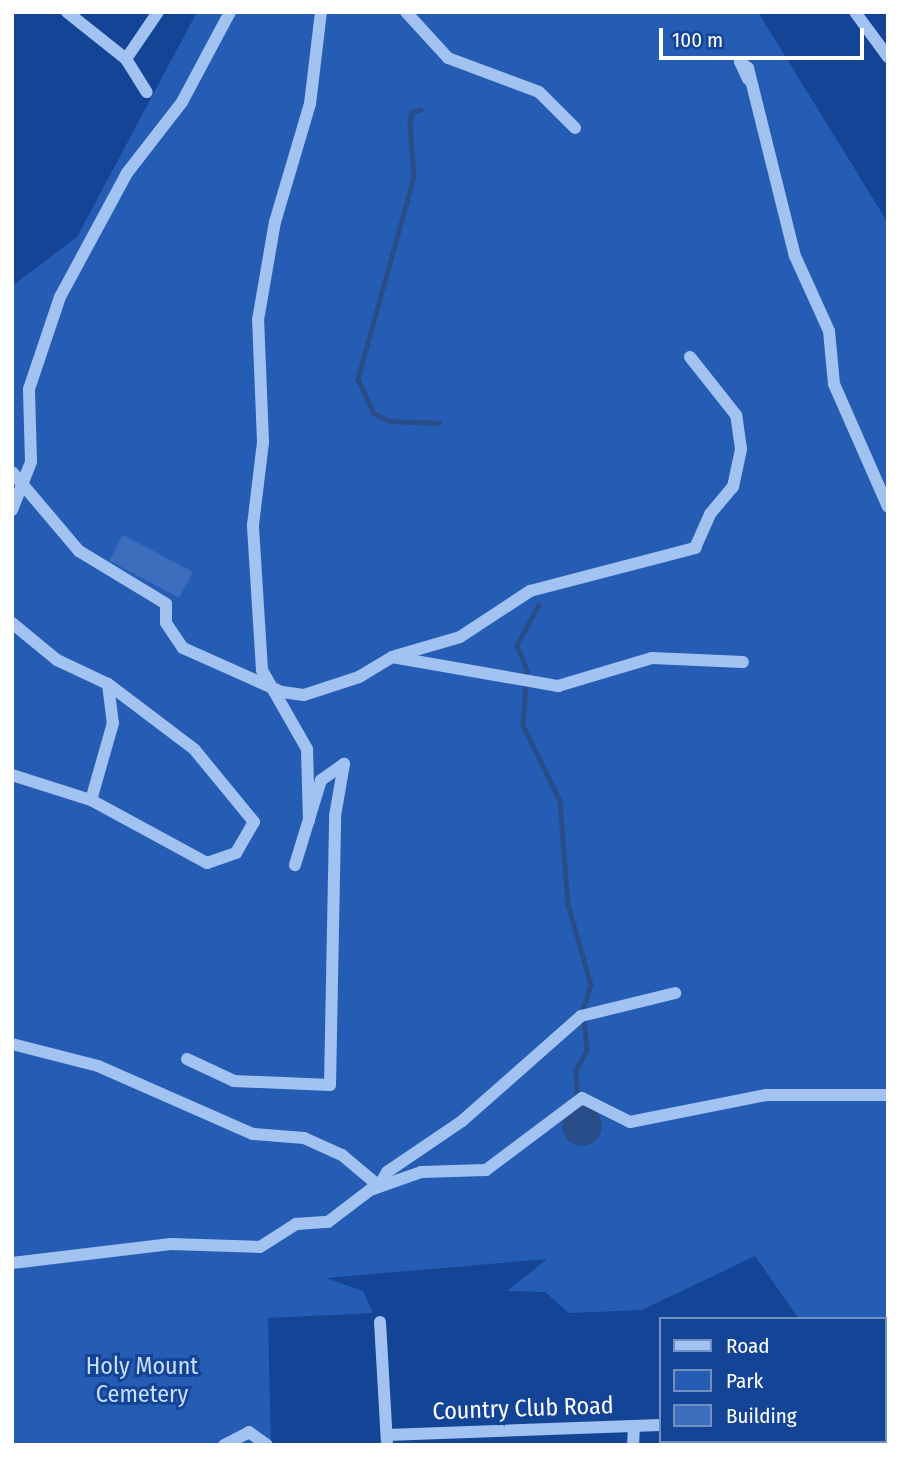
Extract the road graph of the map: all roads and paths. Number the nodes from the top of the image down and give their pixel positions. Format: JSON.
{"nodes":[{"id":1,"x":67,"y":12,"type":"edge"},
{"id":2,"x":158,"y":12,"type":"edge"},
{"id":3,"x":230,"y":12,"type":"edge"},
{"id":4,"x":321,"y":12,"type":"edge"},
{"id":5,"x":407,"y":12,"type":"edge"},
{"id":6,"x":855,"y":12,"type":"edge"},
{"id":7,"x":888,"y":57,"type":"edge"},
{"id":8,"x":126,"y":59,"type":"junction"},
{"id":9,"x":748,"y":79,"type":"dead end"},
{"id":10,"x":147,"y":92,"type":"dead end"},
{"id":11,"x":575,"y":128,"type":"dead end"},
{"id":12,"x":690,"y":357,"type":"dead end"},
{"id":13,"x":12,"y":472,"type":"edge"},
{"id":14,"x":23,"y":484,"type":"junction"},
{"id":15,"x":888,"y":507,"type":"edge"},
{"id":16,"x":12,"y":510,"type":"edge"},
{"id":17,"x":12,"y":623,"type":"edge"},
{"id":18,"x":392,"y":657,"type":"junction"},
{"id":19,"x":743,"y":662,"type":"dead end"},
{"id":20,"x":108,"y":684,"type":"junction"},
{"id":21,"x":269,"y":686,"type":"junction"},
{"id":22,"x":12,"y":775,"type":"edge"},
{"id":23,"x":90,"y":800,"type":"junction"},
{"id":24,"x":309,"y":821,"type":"junction"},
{"id":25,"x":295,"y":865,"type":"dead end"},
{"id":26,"x":675,"y":993,"type":"dead end"},
{"id":27,"x":12,"y":1044,"type":"edge"},
{"id":28,"x":187,"y":1059,"type":"dead end"},
{"id":29,"x":888,"y":1095,"type":"edge"},
{"id":30,"x":379,"y":1186,"type":"junction"},
{"id":31,"x":12,"y":1263,"type":"edge"},
{"id":32,"x":380,"y":1322,"type":"dead end"},
{"id":33,"x":659,"y":1425,"type":"edge"},
{"id":34,"x":635,"y":1426,"type":"junction"},
{"id":35,"x":387,"y":1440,"type":"edge"},
{"id":36,"x":224,"y":1445,"type":"edge"},
{"id":37,"x":267,"y":1445,"type":"edge"},
{"id":38,"x":633,"y":1445,"type":"edge"}],
"edges":[{"from":1,"to":8,"type":"street"},
{"from":2,"to":8,"type":"street"},
{"from":3,"to":14,"type":"street"},
{"from":4,"to":21,"type":"street"},
{"from":5,"to":11,"type":"street"},
{"from":6,"to":7,"type":"street"},
{"from":8,"to":10,"type":"street"},
{"from":9,"to":15,"type":"street"},
{"from":12,"to":18,"type":"street"},
{"from":13,"to":14,"type":"street"},
{"from":14,"to":16,"type":"street"},
{"from":14,"to":21,"type":"street"},
{"from":17,"to":20,"type":"street"},
{"from":18,"to":19,"type":"street"},
{"from":18,"to":21,"type":"street"},
{"from":20,"to":23,"type":"street"},
{"from":20,"to":23,"type":"street"},
{"from":21,"to":24,"type":"street"},
{"from":22,"to":23,"type":"street"},
{"from":24,"to":25,"type":"street"},
{"from":24,"to":28,"type":"street"},
{"from":26,"to":30,"type":"street"},
{"from":27,"to":30,"type":"street"},
{"from":29,"to":30,"type":"street"},
{"from":30,"to":31,"type":"street"},
{"from":32,"to":35,"type":"street"},
{"from":33,"to":34,"type":"street","name":"Country Club Road"},
{"from":34,"to":35,"type":"street","name":"Country Club Road"},
{"from":34,"to":38,"type":"street"},
{"from":36,"to":37,"type":"street"}]}
